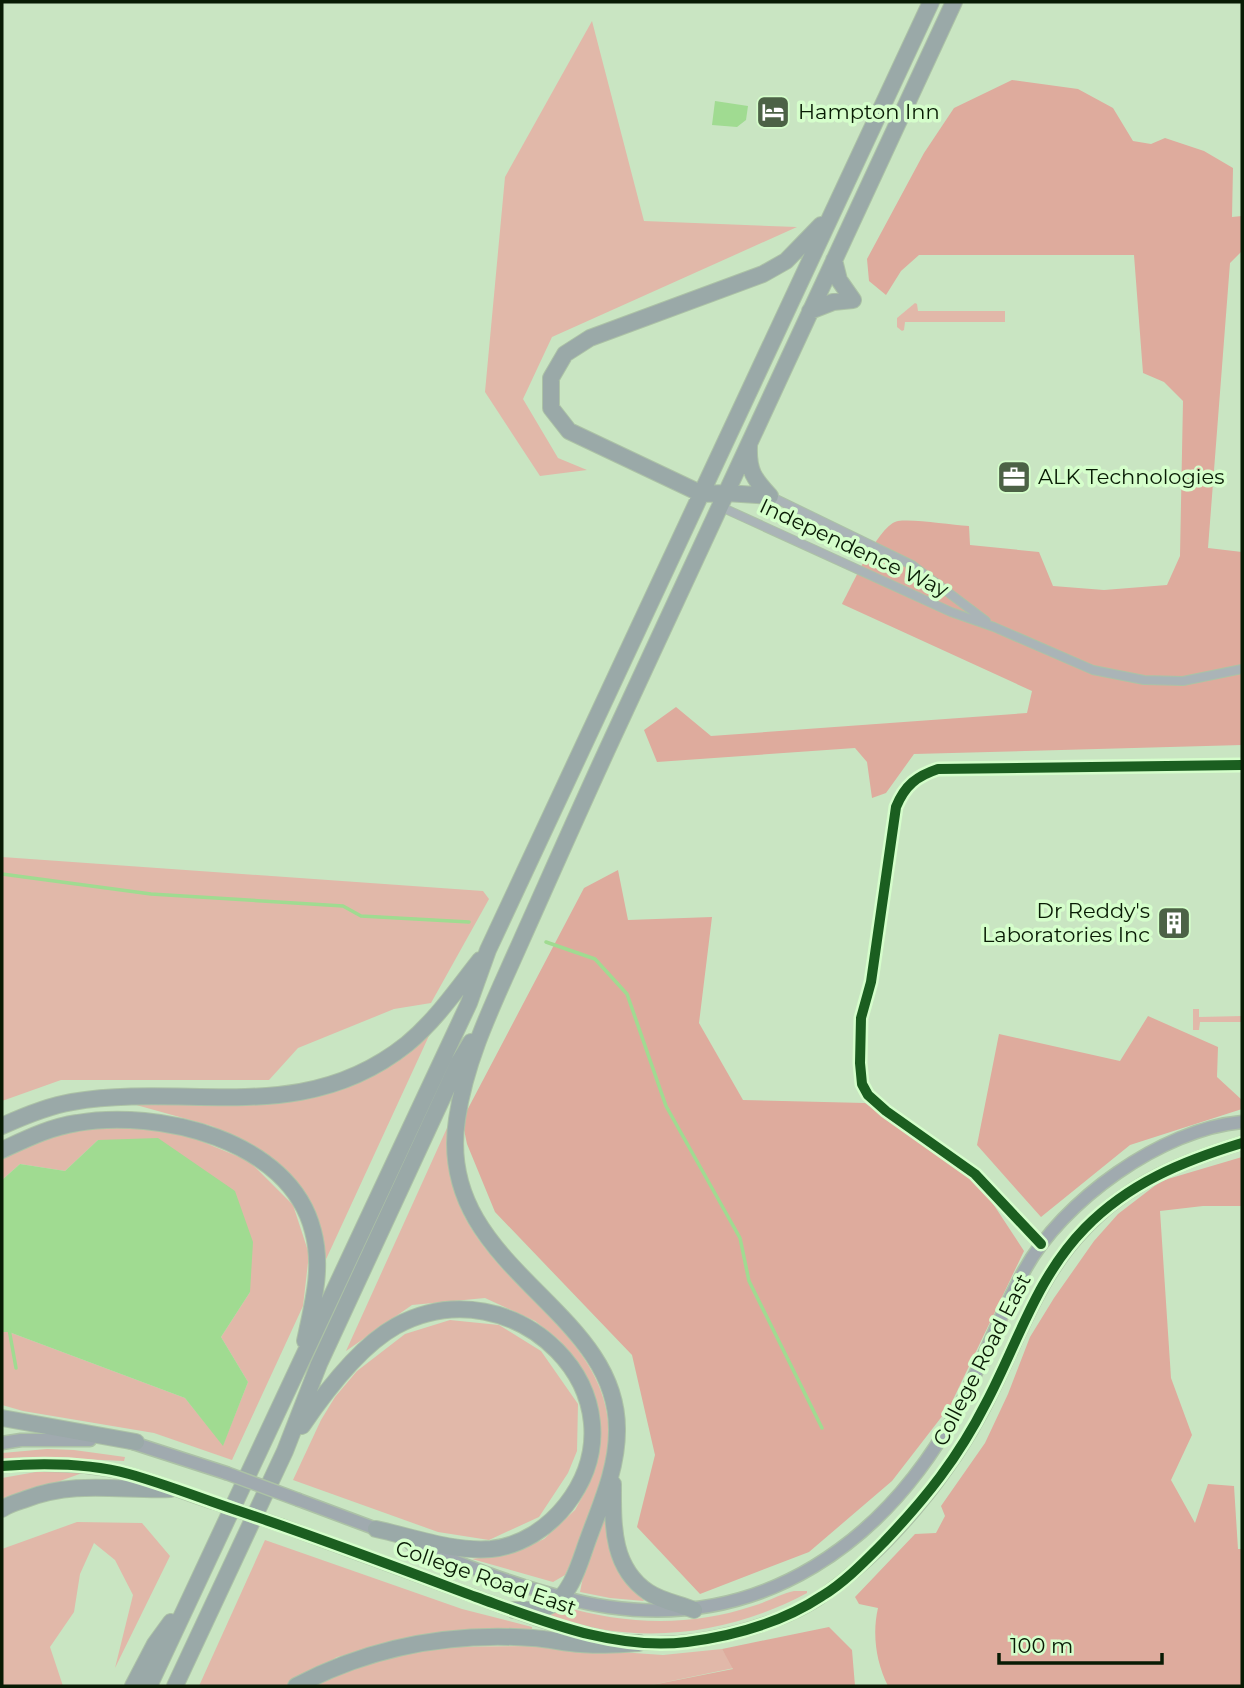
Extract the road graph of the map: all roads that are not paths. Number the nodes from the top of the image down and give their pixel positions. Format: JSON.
{"nodes":[{"id":1,"x":931,"y":2,"type":"edge"},
{"id":2,"x":954,"y":2,"type":"edge"},
{"id":3,"x":828,"y":219,"type":"junction"},
{"id":4,"x":834,"y":260,"type":"junction"},
{"id":5,"x":810,"y":312,"type":"junction"},
{"id":6,"x":749,"y":444,"type":"junction"},
{"id":7,"x":702,"y":494,"type":"junction"},
{"id":8,"x":770,"y":496,"type":"junction"},
{"id":9,"x":723,"y":500,"type":"junction"},
{"id":10,"x":994,"y":627,"type":"junction"},
{"id":11,"x":1242,"y":669,"type":"edge"},
{"id":12,"x":1242,"y":765,"type":"edge"},
{"id":13,"x":488,"y":950,"type":"junction"},
{"id":14,"x":489,"y":1013,"type":"junction"},
{"id":15,"x":1242,"y":1122,"type":"edge"},
{"id":16,"x":2,"y":1126,"type":"edge"},
{"id":17,"x":1242,"y":1143,"type":"edge"},
{"id":18,"x":2,"y":1150,"type":"edge"},
{"id":19,"x":1041,"y":1244,"type":"junction"},
{"id":20,"x":302,"y":1358,"type":"junction"},
{"id":21,"x":2,"y":1418,"type":"edge"},
{"id":22,"x":136,"y":1442,"type":"junction"},
{"id":23,"x":2,"y":1443,"type":"edge"},
{"id":24,"x":285,"y":1451,"type":"junction"},
{"id":25,"x":2,"y":1466,"type":"edge"},
{"id":26,"x":613,"y":1471,"type":"junction"},
{"id":27,"x":171,"y":1489,"type":"junction"},
{"id":28,"x":2,"y":1510,"type":"edge"},
{"id":29,"x":376,"y":1529,"type":"junction"},
{"id":30,"x":195,"y":1588,"type":"junction"},
{"id":31,"x":562,"y":1597,"type":"junction"},
{"id":32,"x":514,"y":1610,"type":"junction"},
{"id":33,"x":694,"y":1610,"type":"junction"},
{"id":34,"x":639,"y":1643,"type":"junction"},
{"id":35,"x":133,"y":1686,"type":"edge"},
{"id":36,"x":149,"y":1686,"type":"edge"},
{"id":37,"x":175,"y":1686,"type":"edge"},
{"id":38,"x":296,"y":1686,"type":"edge"}],
"edges":[{"from":1,"to":3,"type":"highway"},
{"from":2,"to":4,"type":"highway"},
{"from":3,"to":7,"type":"highway"},
{"from":3,"to":7,"type":"highway"},
{"from":4,"to":5,"type":"highway"},
{"from":4,"to":5,"type":"highway"},
{"from":5,"to":6,"type":"highway"},
{"from":6,"to":8,"type":"highway"},
{"from":6,"to":9,"type":"highway"},
{"from":7,"to":9,"type":"highway"},
{"from":7,"to":13,"type":"highway"},
{"from":8,"to":9,"type":"highway"},
{"from":8,"to":10,"type":"street","name":"Independence Way"},
{"from":9,"to":10,"type":"street","name":"Independence Way"},
{"from":9,"to":14,"type":"highway"},
{"from":10,"to":11,"type":"street","name":"Independence Way"},
{"from":12,"to":19,"type":"street"},
{"from":13,"to":16,"type":"highway"},
{"from":13,"to":20,"type":"highway"},
{"from":14,"to":24,"type":"highway"},
{"from":14,"to":26,"type":"highway"},
{"from":15,"to":19,"type":"street","name":"College Road East"},
{"from":17,"to":34,"type":"street","name":"College Road East"},
{"from":18,"to":20,"type":"highway"},
{"from":19,"to":33,"type":"street","name":"College Road East"},
{"from":20,"to":30,"type":"highway"},
{"from":21,"to":22,"type":"highway"},
{"from":22,"to":23,"type":"street","name":"College Road East"},
{"from":22,"to":29,"type":"street","name":"College Road East","bridge":true},
{"from":24,"to":29,"type":"highway"},
{"from":24,"to":37,"type":"highway"},
{"from":25,"to":27,"type":"street","name":"College Road East"},
{"from":26,"to":31,"type":"highway"},
{"from":26,"to":33,"type":"highway"},
{"from":27,"to":28,"type":"highway"},
{"from":27,"to":32,"type":"street","name":"College Road East","bridge":true},
{"from":29,"to":31,"type":"street","name":"College Road East"},
{"from":30,"to":35,"type":"highway"},
{"from":30,"to":36,"type":"highway"},
{"from":31,"to":32,"type":"highway"},
{"from":31,"to":33,"type":"street","name":"College Road East"},
{"from":32,"to":34,"type":"street","name":"College Road East"},
{"from":34,"to":38,"type":"highway"}]}
